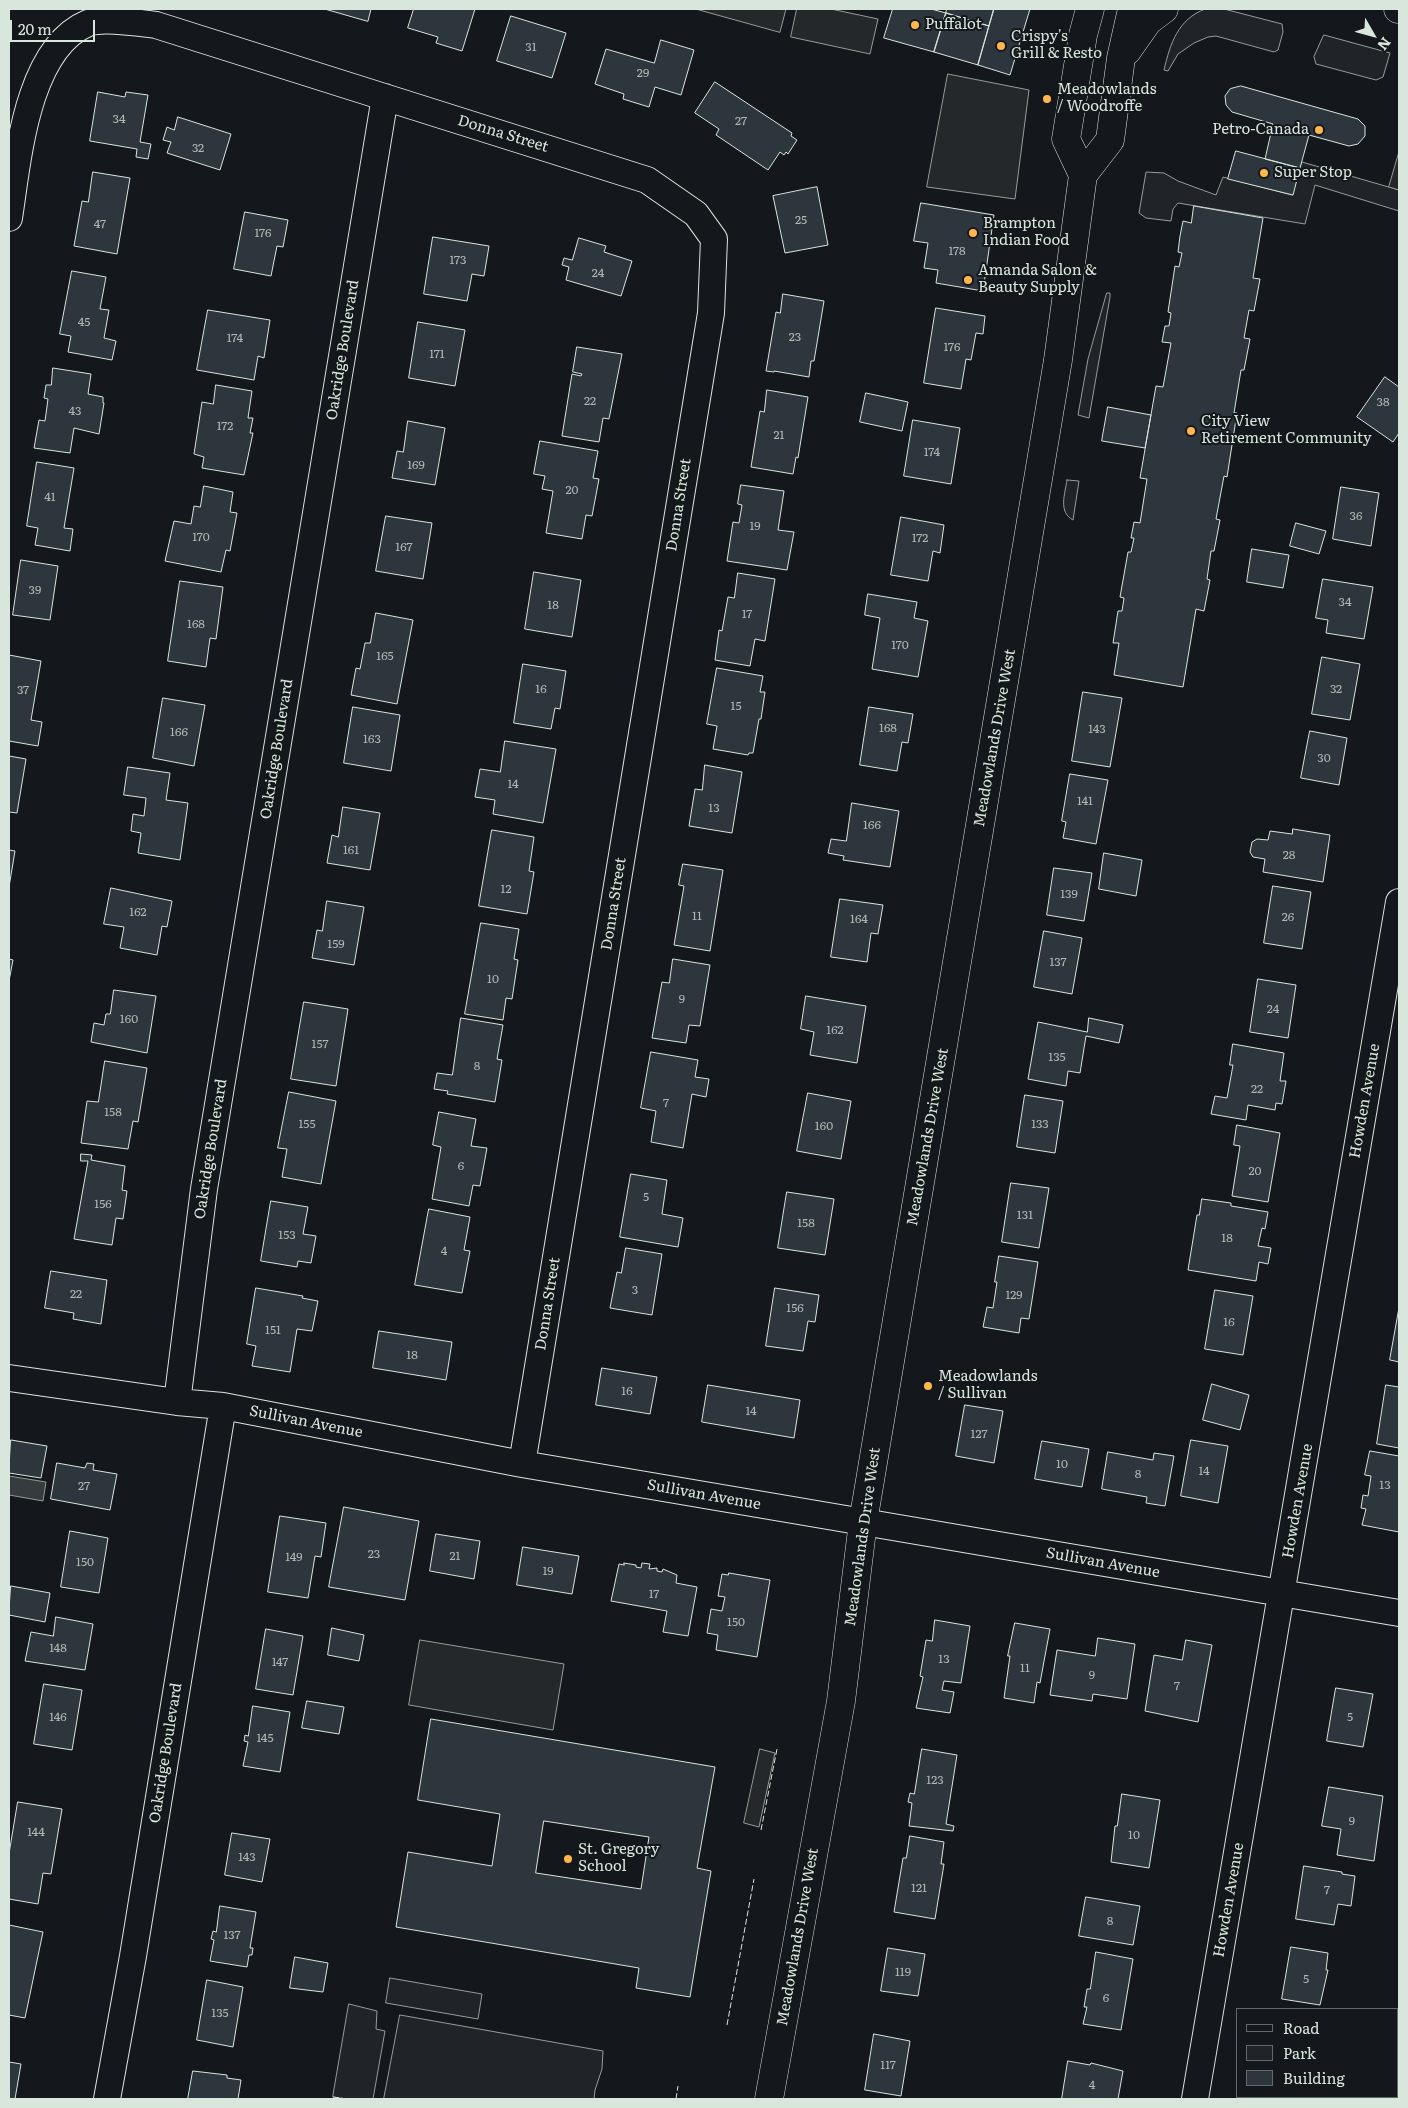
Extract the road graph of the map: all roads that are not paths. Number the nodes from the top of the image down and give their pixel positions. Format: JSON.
{"nodes":[{"id":1,"x":1072,"y":9,"type":"edge"},
{"id":2,"x":1090,"y":9,"type":"edge"},
{"id":3,"x":1132,"y":9,"type":"edge"},
{"id":4,"x":1164,"y":9,"type":"edge"},
{"id":5,"x":1083,"y":35,"type":"junction"},
{"id":6,"x":1121,"y":58,"type":"junction"},
{"id":7,"x":385,"y":97,"type":"junction"},
{"id":8,"x":1084,"y":174,"type":"junction"},
{"id":9,"x":9,"y":218,"type":"edge"},
{"id":10,"x":1399,"y":902,"type":"edge"},
{"id":11,"x":9,"y":1378,"type":"edge"},
{"id":12,"x":177,"y":1402,"type":"junction"},
{"id":13,"x":223,"y":1406,"type":"junction"},
{"id":14,"x":522,"y":1464,"type":"junction"},
{"id":15,"x":863,"y":1522,"type":"junction"},
{"id":16,"x":1282,"y":1593,"type":"junction"},
{"id":17,"x":1399,"y":1613,"type":"edge"},
{"id":18,"x":107,"y":2099,"type":"edge"},
{"id":19,"x":769,"y":2099,"type":"edge"},
{"id":20,"x":1195,"y":2099,"type":"edge"}],
"edges":[{"from":1,"to":5,"type":"main road"},
{"from":2,"to":5,"type":"main road"},
{"from":3,"to":6,"type":"main road","name":"Meadowlands Drive West"},
{"from":4,"to":6,"type":"main road"},
{"from":5,"to":8,"type":"main road"},
{"from":6,"to":8,"type":"main road","name":"Meadowlands Drive West"},
{"from":7,"to":9,"type":"street","name":"Donna Street"},
{"from":7,"to":12,"type":"street","name":"Oakridge Boulevard"},
{"from":7,"to":14,"type":"street","name":"Donna Street"},
{"from":8,"to":15,"type":"main road","name":"Meadowlands Drive West"},
{"from":10,"to":16,"type":"street","name":"Howden Avenue"},
{"from":11,"to":12,"type":"street","name":"Sullivan Avenue"},
{"from":12,"to":13,"type":"street","name":"Sullivan Avenue"},
{"from":13,"to":14,"type":"street","name":"Sullivan Avenue"},
{"from":13,"to":18,"type":"street","name":"Oakridge Boulevard"},
{"from":14,"to":15,"type":"street","name":"Sullivan Avenue"},
{"from":15,"to":16,"type":"street","name":"Sullivan Avenue"},
{"from":15,"to":19,"type":"main road","name":"Meadowlands Drive West"},
{"from":16,"to":17,"type":"street","name":"Sullivan Avenue"},
{"from":16,"to":20,"type":"street","name":"Howden Avenue"}]}
